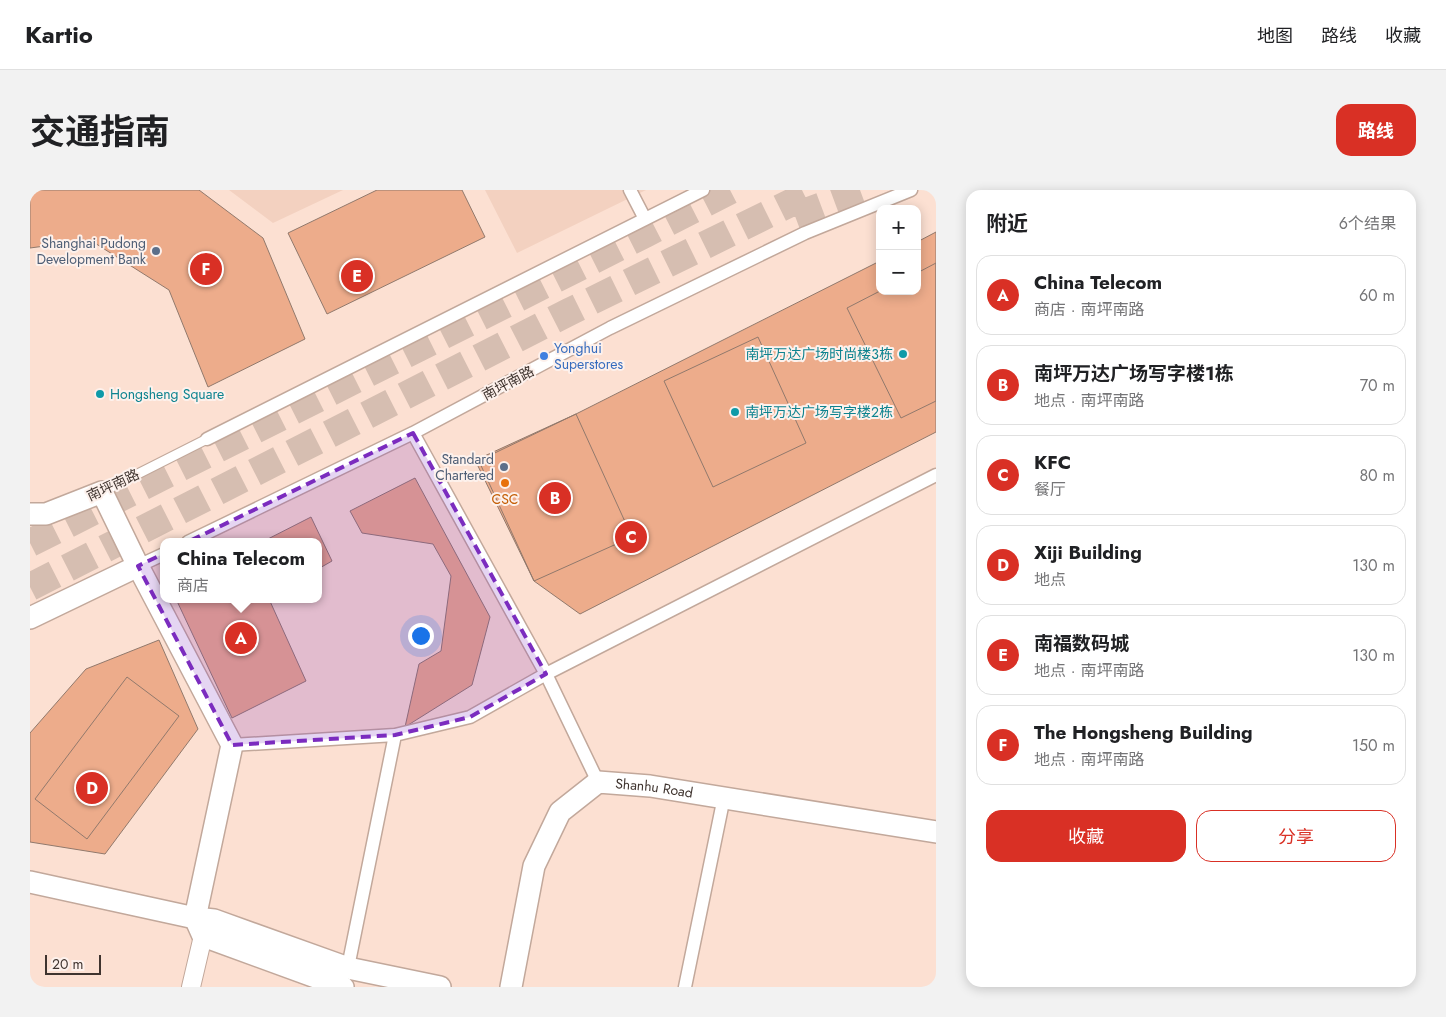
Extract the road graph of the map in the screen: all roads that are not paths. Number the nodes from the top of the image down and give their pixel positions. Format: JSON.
{"nodes":[{"id":1,"x":630,"y":190,"type":"edge"},
{"id":2,"x":703,"y":190,"type":"edge"},
{"id":3,"x":910,"y":190,"type":"edge"},
{"id":4,"x":645,"y":219,"type":"junction"},
{"id":5,"x":413,"y":433,"type":"junction"},
{"id":6,"x":207,"y":439,"type":"joint"},
{"id":7,"x":936,"y":475,"type":"edge"},
{"id":8,"x":102,"y":492,"type":"junction"},
{"id":9,"x":30,"y":514,"type":"edge"},
{"id":10,"x":196,"y":538,"type":"edge"},
{"id":11,"x":160,"y":556,"type":"edge"},
{"id":12,"x":138,"y":566,"type":"junction"},
{"id":13,"x":30,"y":618,"type":"edge"},
{"id":14,"x":546,"y":674,"type":"junction"},
{"id":15,"x":394,"y":735,"type":"junction"},
{"id":16,"x":232,"y":745,"type":"junction"},
{"id":17,"x":598,"y":782,"type":"junction"},
{"id":18,"x":724,"y":797,"type":"junction"},
{"id":19,"x":936,"y":832,"type":"edge"},
{"id":20,"x":30,"y":882,"type":"edge"},
{"id":21,"x":204,"y":925,"type":"junction"},
{"id":22,"x":345,"y":981,"type":"edge"},
{"id":23,"x":191,"y":987,"type":"edge"},
{"id":24,"x":440,"y":987,"type":"edge"},
{"id":25,"x":511,"y":987,"type":"edge"},
{"id":26,"x":685,"y":987,"type":"edge"}],
"edges":[{"from":1,"to":4,"type":"street"},
{"from":2,"to":4,"type":"street","name":"南坪南路"},
{"from":3,"to":5,"type":"street","name":"南坪南路"},
{"from":4,"to":6,"type":"street","name":"南坪南路"},
{"from":5,"to":10,"type":"street","name":"南坪南路"},
{"from":5,"to":14,"type":"street"},
{"from":6,"to":8,"type":"lane","name":"南坪南路"},
{"from":7,"to":14,"type":"street"},
{"from":8,"to":9,"type":"street","name":"南坪南路"},
{"from":8,"to":12,"type":"street"},
{"from":11,"to":12,"type":"street"},
{"from":12,"to":13,"type":"street"},
{"from":12,"to":16,"type":"street"},
{"from":14,"to":15,"type":"street"},
{"from":14,"to":17,"type":"street"},
{"from":15,"to":16,"type":"street"},
{"from":15,"to":22,"type":"street"},
{"from":16,"to":21,"type":"street"},
{"from":17,"to":18,"type":"street","name":"Shanhu Road"},
{"from":17,"to":25,"type":"street","name":"Shanhu Road"},
{"from":18,"to":19,"type":"street","name":"Shanhu Road"},
{"from":18,"to":26,"type":"street"},
{"from":20,"to":21,"type":"street"},
{"from":21,"to":22,"type":"street"},
{"from":21,"to":23,"type":"street"},
{"from":22,"to":24,"type":"street"}]}
